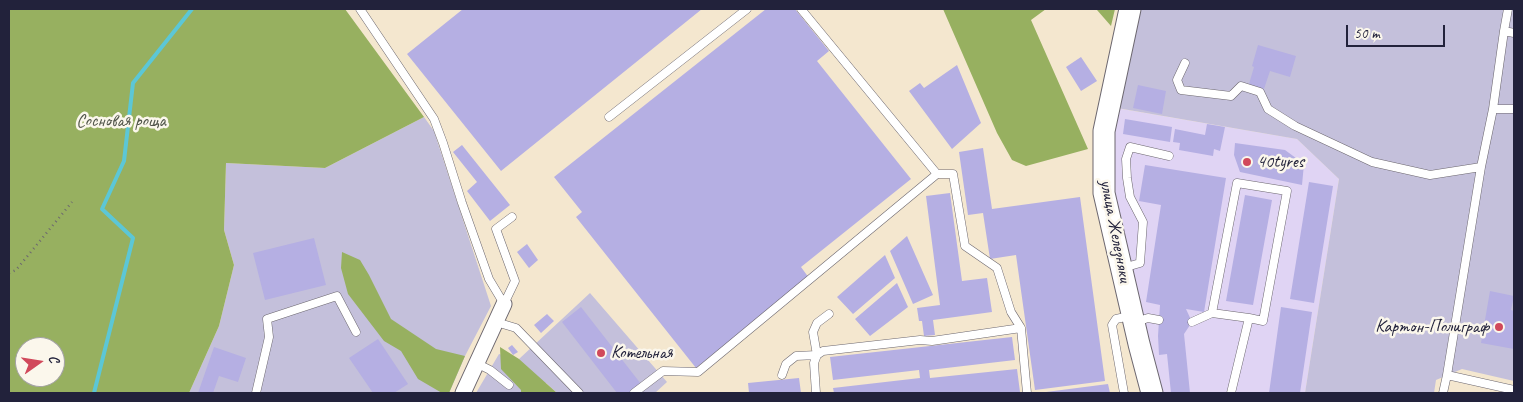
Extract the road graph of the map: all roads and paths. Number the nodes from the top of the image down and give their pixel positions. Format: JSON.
{"nodes":[{"id":1,"x":360,"y":9,"type":"edge"},
{"id":2,"x":747,"y":9,"type":"edge"},
{"id":3,"x":801,"y":9,"type":"edge"},
{"id":4,"x":1130,"y":9,"type":"edge"},
{"id":5,"x":1508,"y":9,"type":"edge"},
{"id":6,"x":1504,"y":31,"type":"junction"},
{"id":7,"x":1514,"y":33,"type":"edge"},
{"id":8,"x":1185,"y":63,"type":"dead end"},
{"id":9,"x":1493,"y":109,"type":"junction"},
{"id":10,"x":1514,"y":109,"type":"edge"},
{"id":11,"x":608,"y":117,"type":"dead end"},
{"id":12,"x":1169,"y":156,"type":"dead end"},
{"id":13,"x":1481,"y":167,"type":"junction"},
{"id":14,"x":937,"y":174,"type":"junction"},
{"id":15,"x":72,"y":202,"type":"dead end"},
{"id":16,"x":512,"y":217,"type":"dead end"},
{"id":17,"x":1121,"y":268,"type":"junction"},
{"id":18,"x":9,"y":273,"type":"edge"},
{"id":19,"x":504,"y":304,"type":"junction"},
{"id":20,"x":1212,"y":313,"type":"junction"},
{"id":21,"x":830,"y":314,"type":"dead end"},
{"id":22,"x":1249,"y":318,"type":"junction"},
{"id":23,"x":1133,"y":319,"type":"junction"},
{"id":24,"x":1159,"y":320,"type":"dead end"},
{"id":25,"x":496,"y":322,"type":"junction"},
{"id":26,"x":1192,"y":322,"type":"dead end"},
{"id":27,"x":1021,"y":328,"type":"junction"},
{"id":28,"x":356,"y":332,"type":"dead end"},
{"id":29,"x":816,"y":355,"type":"junction"},
{"id":30,"x":478,"y":364,"type":"junction"},
{"id":31,"x":782,"y":375,"type":"dead end"},
{"id":32,"x":1447,"y":375,"type":"junction"},
{"id":33,"x":509,"y":385,"type":"dead end"},
{"id":34,"x":1514,"y":390,"type":"edge"},
{"id":35,"x":256,"y":393,"type":"edge"},
{"id":36,"x":463,"y":393,"type":"edge"},
{"id":37,"x":579,"y":393,"type":"edge"},
{"id":38,"x":634,"y":393,"type":"edge"},
{"id":39,"x":816,"y":393,"type":"edge"},
{"id":40,"x":1028,"y":393,"type":"edge"},
{"id":41,"x":1124,"y":393,"type":"edge"},
{"id":42,"x":1152,"y":393,"type":"edge"},
{"id":43,"x":1231,"y":393,"type":"edge"},
{"id":44,"x":1444,"y":393,"type":"edge"}],
"edges":[{"from":1,"to":19,"type":"lane"},
{"from":2,"to":11,"type":"lane"},
{"from":3,"to":14,"type":"lane"},
{"from":4,"to":17,"type":"street","name":"улица Железняки"},
{"from":5,"to":6,"type":"lane"},
{"from":6,"to":7,"type":"lane"},
{"from":6,"to":9,"type":"lane"},
{"from":8,"to":13,"type":"lane"},
{"from":9,"to":10,"type":"lane"},
{"from":9,"to":13,"type":"lane"},
{"from":12,"to":17,"type":"lane"},
{"from":13,"to":32,"type":"lane"},
{"from":14,"to":27,"type":"lane"},
{"from":14,"to":38,"type":"lane"},
{"from":15,"to":18,"type":"path"},
{"from":16,"to":19,"type":"lane"},
{"from":17,"to":23,"type":"street","name":"улица Железняки"},
{"from":19,"to":25,"type":"street"},
{"from":20,"to":22,"type":"lane"},
{"from":20,"to":22,"type":"lane"},
{"from":20,"to":26,"type":"lane"},
{"from":21,"to":29,"type":"lane"},
{"from":22,"to":43,"type":"lane"},
{"from":23,"to":24,"type":"lane"},
{"from":23,"to":41,"type":"lane"},
{"from":23,"to":42,"type":"street","name":"улица Железняки"},
{"from":25,"to":30,"type":"street"},
{"from":25,"to":37,"type":"lane"},
{"from":27,"to":29,"type":"lane"},
{"from":27,"to":40,"type":"lane"},
{"from":28,"to":35,"type":"lane"},
{"from":29,"to":31,"type":"lane"},
{"from":29,"to":39,"type":"lane"},
{"from":30,"to":33,"type":"lane"},
{"from":30,"to":36,"type":"street"},
{"from":32,"to":34,"type":"lane"},
{"from":32,"to":44,"type":"lane"}]}
